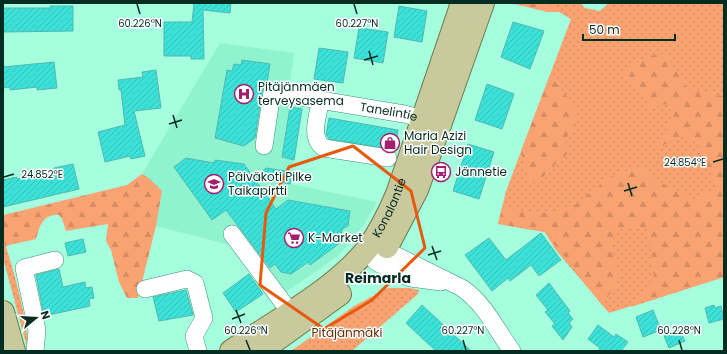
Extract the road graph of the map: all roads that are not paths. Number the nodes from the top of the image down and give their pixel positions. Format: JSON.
{"nodes":[{"id":1,"x":462,"y":3,"type":"edge"},
{"id":2,"x":483,"y":3,"type":"edge"},
{"id":3,"x":321,"y":100,"type":"junction"},
{"id":4,"x":432,"y":121,"type":"junction"},
{"id":5,"x":264,"y":146,"type":"dead end"},
{"id":6,"x":388,"y":158,"type":"dead end"},
{"id":7,"x":232,"y":234,"type":"dead end"},
{"id":8,"x":376,"y":252,"type":"junction"},
{"id":9,"x":55,"y":260,"type":"dead end"},
{"id":10,"x":145,"y":289,"type":"dead end"},
{"id":11,"x":3,"y":312,"type":"edge"},
{"id":12,"x":290,"y":312,"type":"junction"},
{"id":13,"x":14,"y":351,"type":"edge"},
{"id":14,"x":35,"y":351,"type":"edge"},
{"id":15,"x":198,"y":351,"type":"edge"},
{"id":16,"x":231,"y":351,"type":"edge"},
{"id":17,"x":261,"y":351,"type":"edge"},
{"id":18,"x":512,"y":351,"type":"edge"}],
"edges":[{"from":1,"to":4,"type":"main road","name":"Konalantie"},
{"from":2,"to":4,"type":"main road","name":"Konalantie"},
{"from":3,"to":4,"type":"street","name":"Tanelintie"},
{"from":3,"to":5,"type":"street","name":"Tanelintie"},
{"from":3,"to":6,"type":"street"},
{"from":4,"to":8,"type":"main road","name":"Konalantie"},
{"from":7,"to":12,"type":"street"},
{"from":8,"to":12,"type":"main road","name":"Konalantie"},
{"from":8,"to":17,"type":"main road","name":"Konalantie"},
{"from":8,"to":18,"type":"street"},
{"from":9,"to":14,"type":"street"},
{"from":10,"to":15,"type":"street"},
{"from":11,"to":13,"type":"main road"},
{"from":12,"to":16,"type":"main road","name":"Konalantie"}]}
